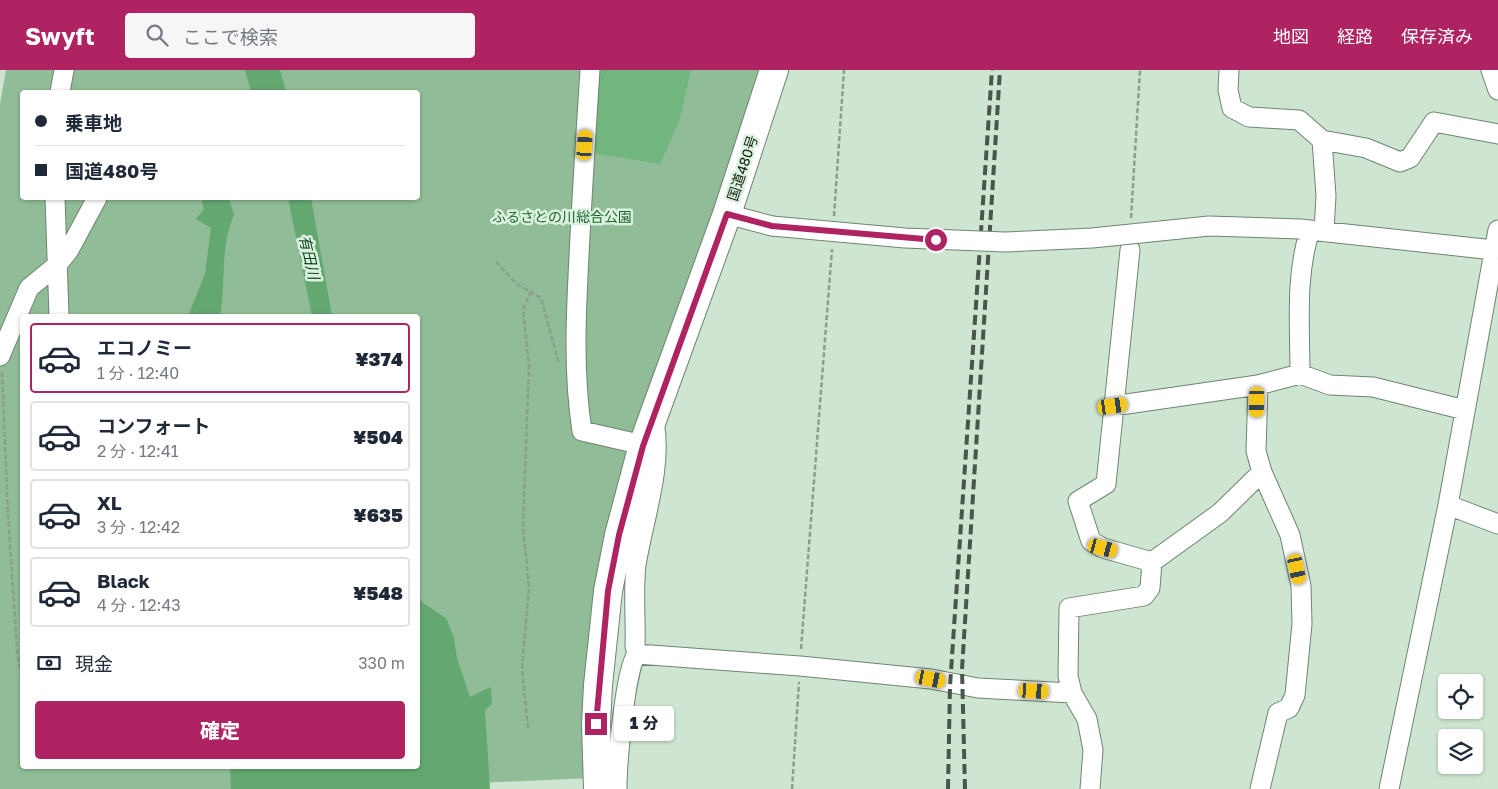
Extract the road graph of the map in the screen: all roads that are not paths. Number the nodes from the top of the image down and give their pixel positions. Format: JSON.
{"nodes":[{"id":1,"x":64,"y":70,"type":"edge"},
{"id":2,"x":590,"y":70,"type":"edge"},
{"id":3,"x":774,"y":70,"type":"edge"},
{"id":4,"x":1228,"y":70,"type":"edge"},
{"id":5,"x":1492,"y":70,"type":"edge"},
{"id":6,"x":60,"y":90,"type":"edge"},
{"id":7,"x":1498,"y":90,"type":"edge"},
{"id":8,"x":1498,"y":134,"type":"edge"},
{"id":9,"x":1322,"y":140,"type":"junction"},
{"id":10,"x":55,"y":200,"type":"edge"},
{"id":11,"x":96,"y":200,"type":"edge"},
{"id":12,"x":727,"y":214,"type":"junction"},
{"id":13,"x":1312,"y":230,"type":"junction"},
{"id":14,"x":1498,"y":230,"type":"edge"},
{"id":15,"x":1130,"y":250,"type":"road end"},
{"id":16,"x":1494,"y":250,"type":"junction"},
{"id":17,"x":57,"y":265,"type":"junction"},
{"id":18,"x":59,"y":314,"type":"edge"},
{"id":19,"x":1490,"y":326,"type":"edge"},
{"id":20,"x":2,"y":352,"type":"edge"},
{"id":21,"x":1300,"y":374,"type":"junction"},
{"id":22,"x":1258,"y":385,"type":"junction"},
{"id":23,"x":1113,"y":406,"type":"junction"},
{"id":24,"x":1465,"y":410,"type":"junction"},
{"id":25,"x":653,"y":418,"type":"junction"},
{"id":26,"x":643,"y":446,"type":"junction"},
{"id":27,"x":1262,"y":472,"type":"junction"},
{"id":28,"x":1448,"y":505,"type":"junction"},
{"id":29,"x":1498,"y":524,"type":"edge"},
{"id":30,"x":1152,"y":562,"type":"junction"},
{"id":31,"x":637,"y":654,"type":"junction"},
{"id":32,"x":1072,"y":693,"type":"junction"},
{"id":33,"x":598,"y":789,"type":"edge"},
{"id":34,"x":617,"y":789,"type":"edge"},
{"id":35,"x":1090,"y":789,"type":"edge"},
{"id":36,"x":1260,"y":789,"type":"edge"},
{"id":37,"x":1389,"y":789,"type":"edge"}],
"edges":[{"from":1,"to":6,"type":"street"},
{"from":2,"to":26,"type":"street"},
{"from":3,"to":12,"type":"highway","name":"国道480号"},
{"from":4,"to":9,"type":"street"},
{"from":5,"to":7,"type":"street"},
{"from":8,"to":9,"type":"street"},
{"from":9,"to":13,"type":"street"},
{"from":10,"to":17,"type":"street"},
{"from":11,"to":17,"type":"street"},
{"from":12,"to":13,"type":"street","bridge":true},
{"from":12,"to":25,"type":"highway","name":"国道480号"},
{"from":13,"to":16,"type":"street"},
{"from":13,"to":21,"type":"street"},
{"from":14,"to":16,"type":"street"},
{"from":15,"to":23,"type":"street"},
{"from":16,"to":19,"type":"street"},
{"from":17,"to":18,"type":"street"},
{"from":17,"to":20,"type":"street"},
{"from":19,"to":24,"type":"street"},
{"from":21,"to":22,"type":"street"},
{"from":21,"to":24,"type":"street"},
{"from":22,"to":23,"type":"street"},
{"from":22,"to":27,"type":"street"},
{"from":23,"to":30,"type":"street"},
{"from":24,"to":28,"type":"street"},
{"from":25,"to":26,"type":"highway","name":"国道480号"},
{"from":25,"to":31,"type":"street"},
{"from":26,"to":33,"type":"highway","name":"国道480号"},
{"from":27,"to":30,"type":"street"},
{"from":27,"to":36,"type":"street"},
{"from":28,"to":29,"type":"street"},
{"from":28,"to":37,"type":"street"},
{"from":30,"to":32,"type":"street"},
{"from":31,"to":32,"type":"street"},
{"from":31,"to":34,"type":"street"},
{"from":32,"to":35,"type":"street"}]}
